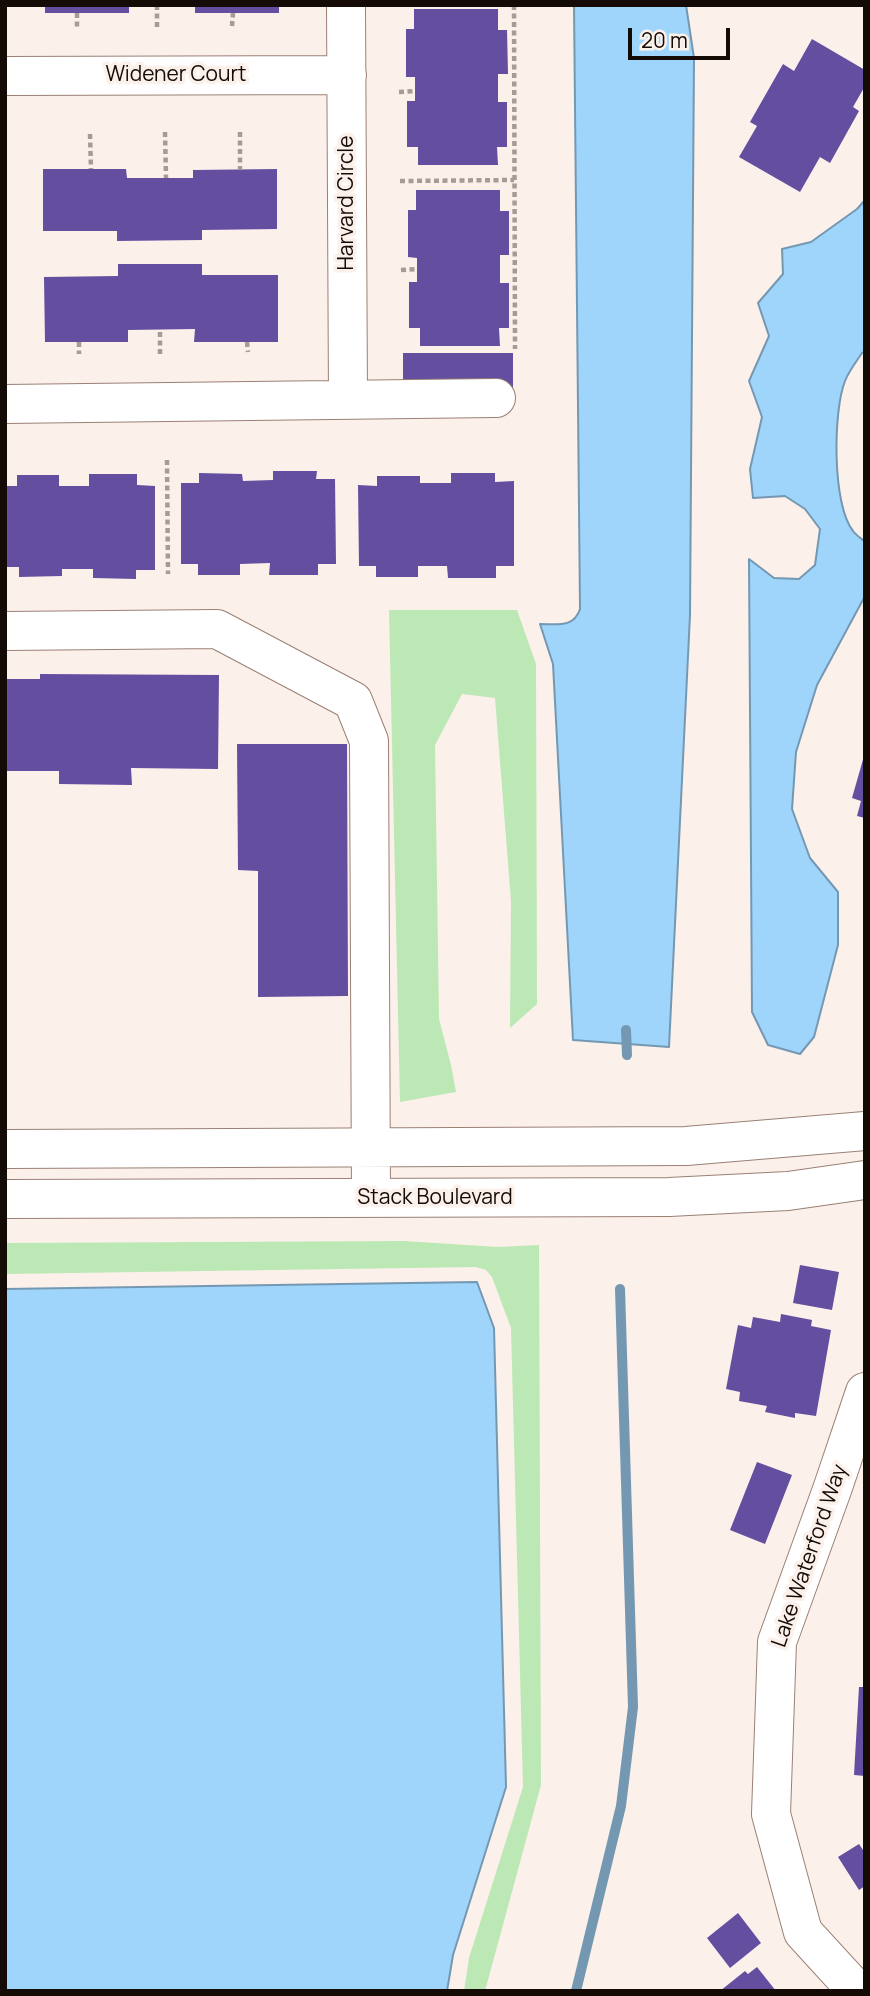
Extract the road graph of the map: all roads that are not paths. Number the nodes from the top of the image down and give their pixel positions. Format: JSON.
{"nodes":[{"id":1,"x":346,"y":5,"type":"edge"},
{"id":2,"x":347,"y":75,"type":"junction"},
{"id":3,"x":5,"y":76,"type":"edge"},
{"id":4,"x":496,"y":398,"type":"dead end"},
{"id":5,"x":348,"y":400,"type":"junction"},
{"id":6,"x":5,"y":404,"type":"edge"},
{"id":7,"x":5,"y":631,"type":"edge"},
{"id":8,"x":865,"y":1131,"type":"edge"},
{"id":9,"x":370,"y":1147,"type":"junction"},
{"id":10,"x":5,"y":1149,"type":"edge"},
{"id":11,"x":865,"y":1180,"type":"edge"},
{"id":12,"x":371,"y":1198,"type":"junction"},
{"id":13,"x":5,"y":1199,"type":"edge"},
{"id":14,"x":865,"y":1392,"type":"edge"},
{"id":15,"x":857,"y":1991,"type":"edge"}],
"edges":[{"from":1,"to":2,"type":"street","name":"Harvard Circle"},
{"from":2,"to":3,"type":"street","name":"Widener Court"},
{"from":2,"to":5,"type":"street","name":"Harvard Circle"},
{"from":4,"to":5,"type":"street"},
{"from":5,"to":6,"type":"street"},
{"from":7,"to":9,"type":"street"},
{"from":8,"to":9,"type":"street"},
{"from":9,"to":10,"type":"street"},
{"from":9,"to":12,"type":"street"},
{"from":11,"to":12,"type":"street","name":"Stack Boulevard"},
{"from":12,"to":13,"type":"street","name":"Stack Boulevard"},
{"from":14,"to":15,"type":"street","name":"Lake Waterford Way"}]}
